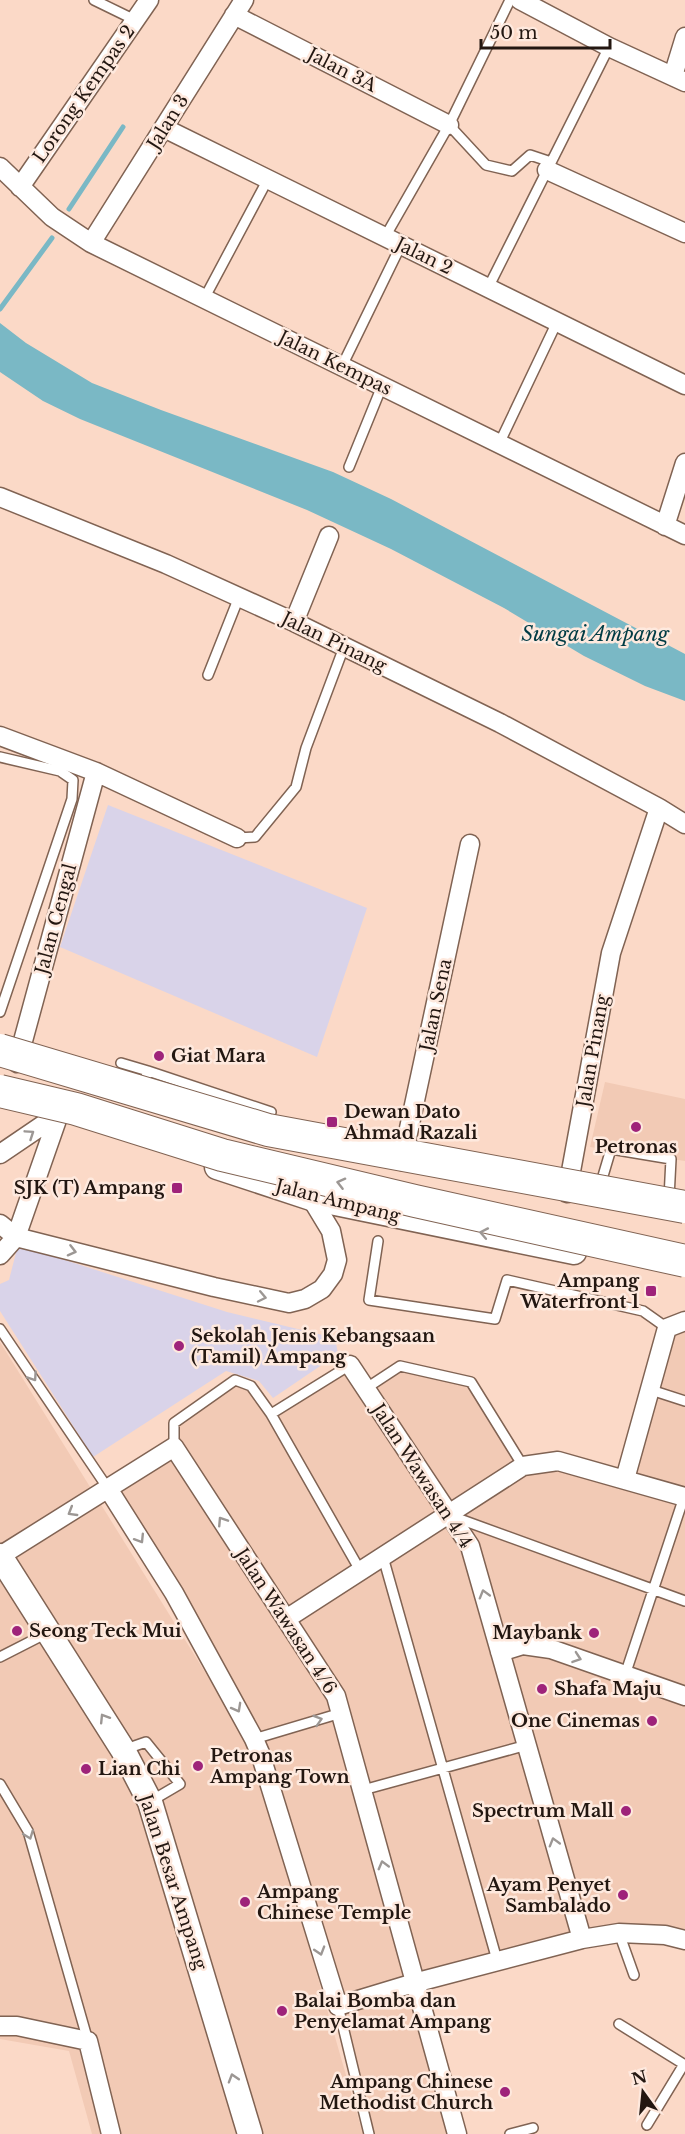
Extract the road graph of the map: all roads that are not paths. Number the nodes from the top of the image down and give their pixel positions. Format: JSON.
{"nodes":[{"id":1,"x":94,"y":0,"type":"edge"},
{"id":2,"x":149,"y":0,"type":"edge"},
{"id":3,"x":510,"y":0,"type":"edge"},
{"id":4,"x":520,"y":0,"type":"edge"},
{"id":5,"x":547,"y":7,"type":"edge"},
{"id":6,"x":239,"y":8,"type":"edge"},
{"id":7,"x":135,"y":20,"type":"junction"},
{"id":8,"x":685,"y":37,"type":"edge"},
{"id":9,"x":609,"y":47,"type":"junction"},
{"id":10,"x":679,"y":79,"type":"edge"},
{"id":11,"x":449,"y":125,"type":"junction"},
{"id":12,"x":164,"y":128,"type":"junction"},
{"id":13,"x":549,"y":166,"type":"junction"},
{"id":14,"x":0,"y":167,"type":"edge"},
{"id":15,"x":268,"y":179,"type":"junction"},
{"id":16,"x":20,"y":187,"type":"junction"},
{"id":17,"x":685,"y":233,"type":"edge"},
{"id":18,"x":393,"y":241,"type":"junction"},
{"id":19,"x":91,"y":243,"type":"junction"},
{"id":20,"x":488,"y":288,"type":"junction"},
{"id":21,"x":204,"y":299,"type":"junction"},
{"id":22,"x":557,"y":322,"type":"junction"},
{"id":23,"x":342,"y":366,"type":"junction"},
{"id":24,"x":685,"y":385,"type":"edge"},
{"id":25,"x":382,"y":386,"type":"junction"},
{"id":26,"x":499,"y":444,"type":"junction"},
{"id":27,"x":685,"y":463,"type":"edge"},
{"id":28,"x":349,"y":467,"type":"dead end"},
{"id":29,"x":0,"y":497,"type":"edge"},
{"id":30,"x":665,"y":526,"type":"junction"},
{"id":31,"x":685,"y":535,"type":"edge"},
{"id":32,"x":329,"y":536,"type":"dead end"},
{"id":33,"x":239,"y":597,"type":"junction"},
{"id":34,"x":294,"y":622,"type":"junction"},
{"id":35,"x":344,"y":647,"type":"junction"},
{"id":36,"x":208,"y":675,"type":"dead end"},
{"id":37,"x":0,"y":736,"type":"edge"},
{"id":38,"x":0,"y":757,"type":"edge"},
{"id":39,"x":96,"y":772,"type":"junction"},
{"id":40,"x":659,"y":808,"type":"junction"},
{"id":41,"x":685,"y":824,"type":"edge"},
{"id":42,"x":237,"y":838,"type":"joint"},
{"id":43,"x":470,"y":844,"type":"dead end"},
{"id":44,"x":2,"y":999,"type":"edge"},
{"id":45,"x":0,"y":1012,"type":"edge"},
{"id":46,"x":121,"y":1063,"type":"dead end"},
{"id":47,"x":4,"y":1067,"type":"edge"},
{"id":48,"x":148,"y":1071,"type":"junction"},
{"id":49,"x":70,"y":1082,"type":"junction"},
{"id":50,"x":0,"y":1096,"type":"edge"},
{"id":51,"x":136,"y":1101,"type":"junction"},
{"id":52,"x":271,"y":1112,"type":"dead end"},
{"id":53,"x":59,"y":1114,"type":"junction"},
{"id":54,"x":0,"y":1154,"type":"edge"},
{"id":55,"x":401,"y":1166,"type":"junction"},
{"id":56,"x":567,"y":1193,"type":"junction"},
{"id":57,"x":311,"y":1198,"type":"junction"},
{"id":58,"x":596,"y":1198,"type":"junction"},
{"id":59,"x":679,"y":1209,"type":"edge"},
{"id":60,"x":0,"y":1224,"type":"edge"},
{"id":61,"x":16,"y":1237,"type":"junction"},
{"id":62,"x":378,"y":1241,"type":"dead end"},
{"id":63,"x":0,"y":1255,"type":"edge"},
{"id":64,"x":685,"y":1261,"type":"edge"},
{"id":65,"x":685,"y":1274,"type":"edge"},
{"id":66,"x":685,"y":1321,"type":"edge"},
{"id":67,"x":667,"y":1328,"type":"junction"},
{"id":68,"x":0,"y":1329,"type":"edge"},
{"id":69,"x":350,"y":1365,"type":"joint"},
{"id":70,"x":365,"y":1389,"type":"junction"},
{"id":71,"x":651,"y":1390,"type":"junction"},
{"id":72,"x":685,"y":1401,"type":"edge"},
{"id":73,"x":271,"y":1414,"type":"junction"},
{"id":74,"x":174,"y":1447,"type":"junction"},
{"id":75,"x":523,"y":1466,"type":"junction"},
{"id":76,"x":625,"y":1479,"type":"junction"},
{"id":77,"x":109,"y":1490,"type":"junction"},
{"id":78,"x":685,"y":1497,"type":"edge"},
{"id":79,"x":449,"y":1515,"type":"junction"},
{"id":80,"x":0,"y":1556,"type":"edge"},
{"id":81,"x":383,"y":1557,"type":"junction"},
{"id":82,"x":361,"y":1572,"type":"junction"},
{"id":83,"x":654,"y":1591,"type":"junction"},
{"id":84,"x":685,"y":1601,"type":"edge"},
{"id":85,"x":286,"y":1619,"type":"junction"},
{"id":86,"x":49,"y":1632,"type":"junction"},
{"id":87,"x":500,"y":1652,"type":"junction"},
{"id":88,"x":0,"y":1658,"type":"edge"},
{"id":89,"x":626,"y":1675,"type":"junction"},
{"id":90,"x":685,"y":1696,"type":"edge"},
{"id":91,"x":341,"y":1713,"type":"junction"},
{"id":92,"x":254,"y":1739,"type":"junction"},
{"id":93,"x":527,"y":1745,"type":"junction"},
{"id":94,"x":123,"y":1750,"type":"junction"},
{"id":95,"x":443,"y":1768,"type":"junction"},
{"id":96,"x":0,"y":1784,"type":"edge"},
{"id":97,"x":363,"y":1790,"type":"junction"},
{"id":98,"x":150,"y":1802,"type":"junction"},
{"id":99,"x":619,"y":1933,"type":"junction"},
{"id":100,"x":582,"y":1939,"type":"junction"},
{"id":101,"x":685,"y":1940,"type":"edge"},
{"id":102,"x":497,"y":1960,"type":"junction"},
{"id":103,"x":634,"y":1975,"type":"dead end"},
{"id":104,"x":414,"y":1983,"type":"junction"},
{"id":105,"x":338,"y":2006,"type":"junction"},
{"id":106,"x":620,"y":2024,"type":"dead end"},
{"id":107,"x":0,"y":2026,"type":"edge"},
{"id":108,"x":88,"y":2041,"type":"junction"},
{"id":109,"x":684,"y":2064,"type":"edge"},
{"id":110,"x":647,"y":2125,"type":"dead end"},
{"id":111,"x":533,"y":2128,"type":"dead end"},
{"id":112,"x":111,"y":2134,"type":"edge"},
{"id":113,"x":250,"y":2134,"type":"edge"},
{"id":114,"x":369,"y":2134,"type":"edge"},
{"id":115,"x":457,"y":2134,"type":"edge"},
{"id":116,"x":510,"y":2134,"type":"edge"}],
"edges":[{"from":1,"to":7,"type":"lane"},
{"from":2,"to":7,"type":"street","name":"Lorong Kempas 2"},
{"from":3,"to":11,"type":"lane"},
{"from":4,"to":5,"type":"street"},
{"from":5,"to":9,"type":"street"},
{"from":6,"to":11,"type":"street","name":"Jalan 3A"},
{"from":6,"to":12,"type":"street","name":"Jalan 3"},
{"from":7,"to":16,"type":"street","name":"Lorong Kempas 2"},
{"from":8,"to":10,"type":"street"},
{"from":9,"to":10,"type":"street"},
{"from":9,"to":13,"type":"lane"},
{"from":11,"to":13,"type":"lane"},
{"from":11,"to":18,"type":"lane"},
{"from":12,"to":15,"type":"street","name":"Jalan 2"},
{"from":12,"to":19,"type":"street","name":"Jalan 3"},
{"from":13,"to":17,"type":"street"},
{"from":13,"to":20,"type":"lane"},
{"from":14,"to":16,"type":"street","name":"Jalan Kempas"},
{"from":15,"to":18,"type":"street","name":"Jalan 2"},
{"from":15,"to":21,"type":"lane"},
{"from":16,"to":19,"type":"street","name":"Jalan Kempas"},
{"from":18,"to":20,"type":"street","name":"Jalan 2"},
{"from":18,"to":23,"type":"lane"},
{"from":19,"to":21,"type":"street","name":"Jalan Kempas"},
{"from":20,"to":22,"type":"street","name":"Jalan 2"},
{"from":21,"to":23,"type":"street","name":"Jalan Kempas"},
{"from":22,"to":24,"type":"street","name":"Jalan 2"},
{"from":22,"to":26,"type":"lane"},
{"from":23,"to":25,"type":"street","name":"Jalan Kempas"},
{"from":25,"to":26,"type":"street","name":"Jalan Kempas"},
{"from":25,"to":28,"type":"lane"},
{"from":26,"to":30,"type":"street","name":"Jalan Kempas"},
{"from":27,"to":30,"type":"street"},
{"from":29,"to":33,"type":"street","name":"Jalan Pinang"},
{"from":30,"to":31,"type":"street","name":"Jalan Kempas"},
{"from":32,"to":34,"type":"street"},
{"from":33,"to":34,"type":"street","name":"Jalan Pinang"},
{"from":33,"to":36,"type":"lane"},
{"from":34,"to":35,"type":"street","name":"Jalan Pinang"},
{"from":35,"to":40,"type":"street","name":"Jalan Pinang"},
{"from":35,"to":42,"type":"lane"},
{"from":37,"to":39,"type":"street"},
{"from":38,"to":44,"type":"lane"},
{"from":39,"to":42,"type":"street"},
{"from":39,"to":47,"type":"street","name":"Jalan Cengal"},
{"from":40,"to":41,"type":"street","name":"Jalan Pinang"},
{"from":40,"to":56,"type":"street","name":"Jalan Pinang"},
{"from":43,"to":55,"type":"street","name":"Jalan Sena"},
{"from":44,"to":45,"type":"lane"},
{"from":46,"to":48,"type":"lane"},
{"from":47,"to":49,"type":"main road"},
{"from":47,"to":59,"type":"highway","bridge":true},
{"from":64,"to":47,"type":"highway","one_way":true,"bridge":true},
{"from":48,"to":51,"type":"lane"},
{"from":48,"to":52,"type":"lane"},
{"from":49,"to":51,"type":"main road"},
{"from":49,"to":53,"type":"main road"},
{"from":50,"to":53,"type":"main road","name":"Jalan Ampang"},
{"from":51,"to":55,"type":"main road"},
{"from":54,"to":53,"type":"street","one_way":true},
{"from":53,"to":57,"type":"main road","name":"Jalan Ampang"},
{"from":53,"to":61,"type":"street"},
{"from":55,"to":56,"type":"main road"},
{"from":56,"to":58,"type":"main road"},
{"from":61,"to":57,"type":"street","one_way":true},
{"from":65,"to":57,"type":"main road","name":"Jalan Ampang","one_way":true},
{"from":58,"to":59,"type":"main road"},
{"from":58,"to":59,"type":"lane"},
{"from":60,"to":61,"type":"street"},
{"from":61,"to":63,"type":"street"},
{"from":62,"to":67,"type":"lane"},
{"from":66,"to":67,"type":"street"},
{"from":67,"to":71,"type":"street"},
{"from":68,"to":77,"type":"lane","one_way":true},
{"from":69,"to":70,"type":"street","name":"Jalan Wawasan 4/4"},
{"from":69,"to":73,"type":"lane"},
{"from":70,"to":75,"type":"lane"},
{"from":70,"to":79,"type":"street","name":"Jalan Wawasan 4/4"},
{"from":71,"to":72,"type":"lane"},
{"from":71,"to":76,"type":"street"},
{"from":73,"to":74,"type":"lane"},
{"from":73,"to":82,"type":"lane"},
{"from":74,"to":77,"type":"street"},
{"from":85,"to":74,"type":"street","name":"Jalan Wawasan 4/6","one_way":true},
{"from":75,"to":76,"type":"street"},
{"from":75,"to":79,"type":"street"},
{"from":76,"to":78,"type":"street"},
{"from":77,"to":80,"type":"street","one_way":true},
{"from":77,"to":92,"type":"street","one_way":true},
{"from":78,"to":83,"type":"lane"},
{"from":79,"to":81,"type":"street"},
{"from":79,"to":83,"type":"lane"},
{"from":87,"to":79,"type":"street","name":"Jalan Wawasan 4/4","one_way":true},
{"from":80,"to":86,"type":"main road","name":"Jalan Besar Ampang"},
{"from":81,"to":82,"type":"street"},
{"from":81,"to":95,"type":"lane"},
{"from":82,"to":85,"type":"street"},
{"from":83,"to":84,"type":"lane"},
{"from":83,"to":89,"type":"lane"},
{"from":85,"to":91,"type":"street","name":"Jalan Wawasan 4/6"},
{"from":86,"to":88,"type":"lane"},
{"from":94,"to":86,"type":"main road","name":"Jalan Besar Ampang","one_way":true},
{"from":87,"to":89,"type":"street","one_way":true},
{"from":87,"to":93,"type":"street","name":"Jalan Wawasan 4/4"},
{"from":89,"to":90,"type":"street"},
{"from":92,"to":91,"type":"lane","one_way":true},
{"from":91,"to":97,"type":"street","name":"Jalan Wawasan 4/6"},
{"from":92,"to":105,"type":"street","one_way":true},
{"from":93,"to":95,"type":"lane"},
{"from":100,"to":93,"type":"street","name":"Jalan Wawasan 4/4","one_way":true},
{"from":94,"to":98,"type":"main road","name":"Jalan Besar Ampang"},
{"from":94,"to":98,"type":"lane"},
{"from":95,"to":97,"type":"lane"},
{"from":95,"to":102,"type":"lane"},
{"from":96,"to":108,"type":"lane","one_way":true},
{"from":104,"to":97,"type":"street","name":"Jalan Wawasan 4/6","one_way":true},
{"from":113,"to":98,"type":"main road","name":"Jalan Besar Ampang","one_way":true},
{"from":99,"to":100,"type":"street"},
{"from":99,"to":101,"type":"street"},
{"from":99,"to":103,"type":"lane"},
{"from":100,"to":102,"type":"street"},
{"from":102,"to":104,"type":"street"},
{"from":104,"to":105,"type":"street"},
{"from":104,"to":115,"type":"street","name":"Jalan Wawasan 4/6"},
{"from":105,"to":114,"type":"lane"},
{"from":106,"to":109,"type":"lane"},
{"from":107,"to":108,"type":"street"},
{"from":108,"to":112,"type":"street"},
{"from":109,"to":110,"type":"lane"},
{"from":111,"to":116,"type":"lane"}]}
